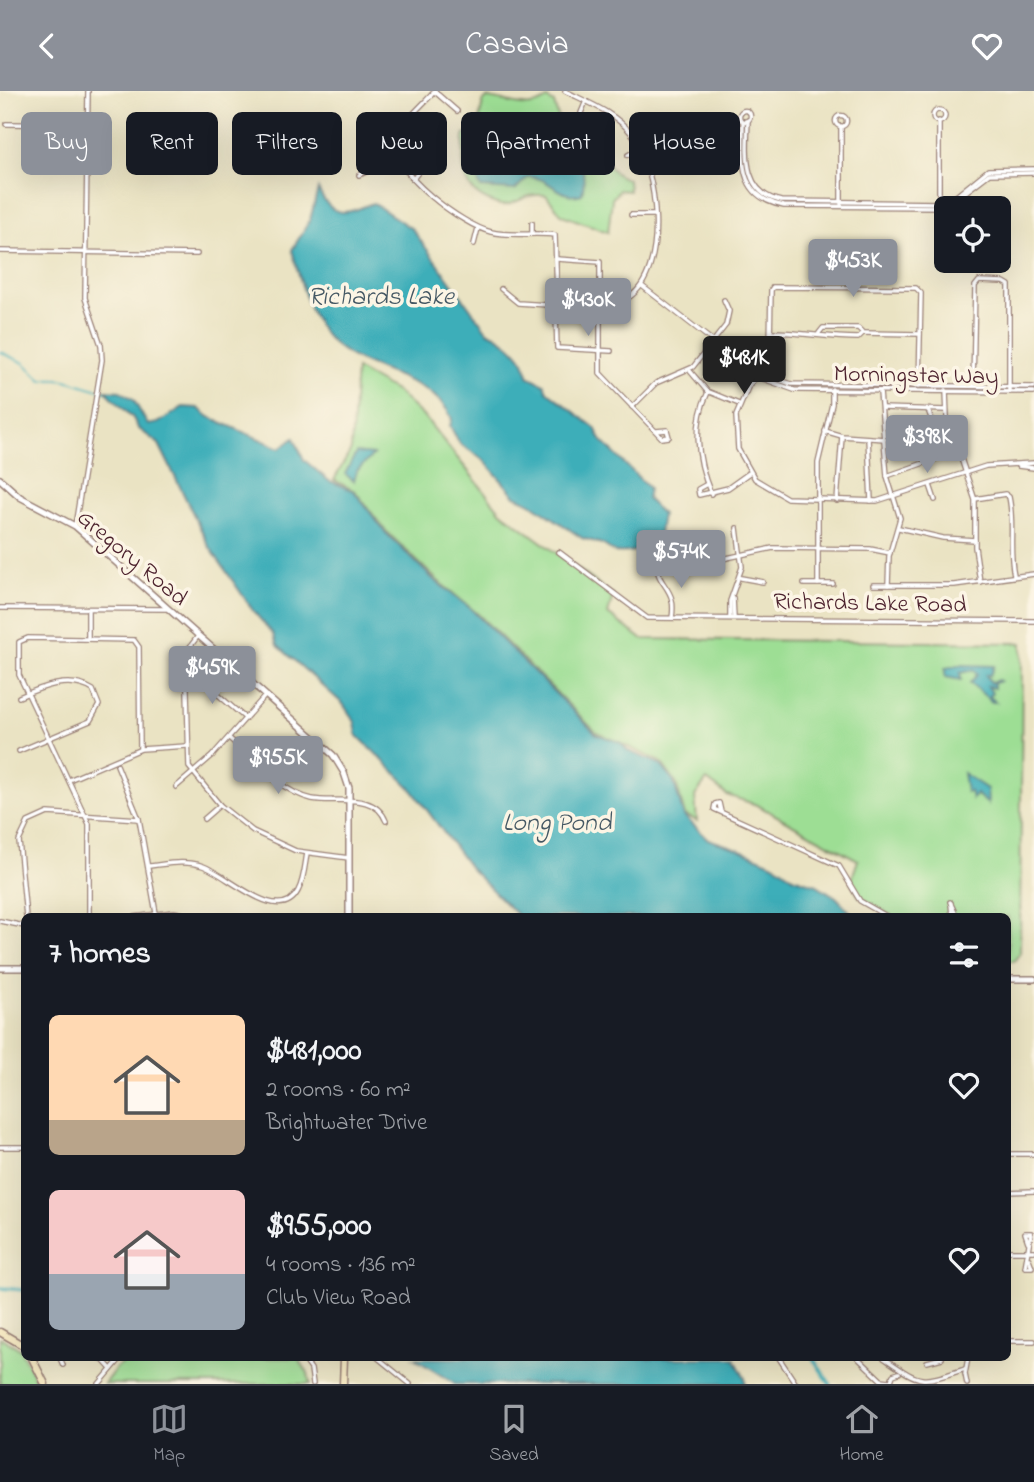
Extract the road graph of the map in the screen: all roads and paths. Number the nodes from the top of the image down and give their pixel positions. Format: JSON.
{"nodes":[{"id":1,"x":88,"y":91,"type":"edge"},
{"id":2,"x":435,"y":91,"type":"edge"},
{"id":3,"x":565,"y":91,"type":"edge"},
{"id":4,"x":586,"y":101,"type":"junction"},
{"id":5,"x":457,"y":111,"type":"dead end"},
{"id":6,"x":88,"y":112,"type":"edge"},
{"id":7,"x":417,"y":112,"type":"edge"},
{"id":8,"x":581,"y":112,"type":"edge"},
{"id":9,"x":746,"y":120,"type":"dead end"},
{"id":10,"x":939,"y":121,"type":"dead end"},
{"id":11,"x":6,"y":124,"type":"dead end"},
{"id":12,"x":21,"y":124,"type":"edge"},
{"id":13,"x":841,"y":126,"type":"dead end"},
{"id":14,"x":629,"y":135,"type":"edge"},
{"id":15,"x":1034,"y":171,"type":"edge"},
{"id":16,"x":87,"y":175,"type":"edge"},
{"id":17,"x":410,"y":175,"type":"edge"},
{"id":18,"x":416,"y":175,"type":"edge"},
{"id":19,"x":650,"y":175,"type":"edge"},
{"id":20,"x":413,"y":179,"type":"junction"},
{"id":21,"x":939,"y":196,"type":"edge"},
{"id":22,"x":956,"y":196,"type":"edge"},
{"id":23,"x":841,"y":204,"type":"junction"},
{"id":24,"x":934,"y":205,"type":"edge"},
{"id":25,"x":632,"y":215,"type":"dead end"},
{"id":26,"x":653,"y":215,"type":"junction"},
{"id":27,"x":532,"y":223,"type":"dead end"},
{"id":28,"x":478,"y":228,"type":"junction"},
{"id":29,"x":532,"y":234,"type":"junction"},
{"id":30,"x":474,"y":244,"type":"dead end"},
{"id":31,"x":0,"y":251,"type":"edge"},
{"id":32,"x":86,"y":253,"type":"junction"},
{"id":33,"x":197,"y":254,"type":"dead end"},
{"id":34,"x":557,"y":259,"type":"junction"},
{"id":35,"x":642,"y":285,"type":"junction"},
{"id":36,"x":501,"y":289,"type":"dead end"},
{"id":37,"x":556,"y":296,"type":"junction"},
{"id":38,"x":724,"y":300,"type":"dead end"},
{"id":39,"x":548,"y":305,"type":"junction"},
{"id":40,"x":565,"y":305,"type":"junction"},
{"id":41,"x":600,"y":305,"type":"junction"},
{"id":42,"x":556,"y":313,"type":"junction"},
{"id":43,"x":771,"y":332,"type":"junction"},
{"id":44,"x":819,"y":333,"type":"junction"},
{"id":45,"x":863,"y":333,"type":"junction"},
{"id":46,"x":920,"y":334,"type":"junction"},
{"id":47,"x":713,"y":341,"type":"junction"},
{"id":48,"x":600,"y":350,"type":"junction"},
{"id":49,"x":611,"y":351,"type":"dead end"},
{"id":50,"x":690,"y":371,"type":"junction"},
{"id":51,"x":755,"y":373,"type":"junction"},
{"id":52,"x":832,"y":384,"type":"junction"},
{"id":53,"x":880,"y":385,"type":"junction"},
{"id":54,"x":919,"y":386,"type":"junction"},
{"id":55,"x":1034,"y":387,"type":"edge"},
{"id":56,"x":946,"y":389,"type":"junction"},
{"id":57,"x":973,"y":389,"type":"junction"},
{"id":58,"x":1009,"y":389,"type":"junction"},
{"id":59,"x":832,"y":390,"type":"junction"},
{"id":60,"x":880,"y":391,"type":"junction"},
{"id":61,"x":708,"y":392,"type":"junction"},
{"id":62,"x":1034,"y":393,"type":"edge"},
{"id":63,"x":739,"y":404,"type":"junction"},
{"id":64,"x":632,"y":407,"type":"junction"},
{"id":65,"x":882,"y":408,"type":"junction"},
{"id":66,"x":928,"y":410,"type":"junction"},
{"id":67,"x":946,"y":410,"type":"junction"},
{"id":68,"x":656,"y":431,"type":"dead end"},
{"id":69,"x":825,"y":431,"type":"junction"},
{"id":70,"x":842,"y":436,"type":"junction"},
{"id":71,"x":868,"y":438,"type":"junction"},
{"id":72,"x":885,"y":439,"type":"junction"},
{"id":73,"x":959,"y":451,"type":"junction"},
{"id":74,"x":945,"y":456,"type":"junction"},
{"id":75,"x":1034,"y":465,"type":"edge"},
{"id":76,"x":966,"y":472,"type":"junction"},
{"id":77,"x":750,"y":473,"type":"junction"},
{"id":78,"x":887,"y":476,"type":"junction"},
{"id":79,"x":0,"y":479,"type":"edge"},
{"id":80,"x":708,"y":484,"type":"junction"},
{"id":81,"x":930,"y":485,"type":"junction"},
{"id":82,"x":711,"y":494,"type":"junction"},
{"id":83,"x":894,"y":497,"type":"junction"},
{"id":84,"x":975,"y":499,"type":"junction"},
{"id":85,"x":935,"y":500,"type":"dead end"},
{"id":86,"x":819,"y":501,"type":"junction"},
{"id":87,"x":837,"y":501,"type":"junction"},
{"id":88,"x":872,"y":501,"type":"junction"},
{"id":89,"x":75,"y":526,"type":"junction"},
{"id":90,"x":737,"y":528,"type":"dead end"},
{"id":91,"x":899,"y":528,"type":"junction"},
{"id":92,"x":692,"y":539,"type":"dead end"},
{"id":93,"x":975,"y":540,"type":"junction"},
{"id":94,"x":818,"y":548,"type":"junction"},
{"id":95,"x":559,"y":552,"type":"dead end"},
{"id":96,"x":890,"y":553,"type":"junction"},
{"id":97,"x":741,"y":555,"type":"junction"},
{"id":98,"x":665,"y":557,"type":"dead end"},
{"id":99,"x":1034,"y":574,"type":"edge"},
{"id":100,"x":1014,"y":575,"type":"junction"},
{"id":101,"x":741,"y":578,"type":"junction"},
{"id":102,"x":763,"y":582,"type":"dead end"},
{"id":103,"x":980,"y":582,"type":"junction"},
{"id":104,"x":804,"y":584,"type":"dead end"},
{"id":105,"x":818,"y":584,"type":"junction"},
{"id":106,"x":833,"y":584,"type":"dead end"},
{"id":107,"x":873,"y":585,"type":"dead end"},
{"id":108,"x":888,"y":585,"type":"junction"},
{"id":109,"x":0,"y":608,"type":"edge"},
{"id":110,"x":168,"y":609,"type":"junction"},
{"id":111,"x":88,"y":610,"type":"junction"},
{"id":112,"x":673,"y":618,"type":"junction"},
{"id":113,"x":732,"y":618,"type":"junction"},
{"id":114,"x":1034,"y":621,"type":"edge"},
{"id":115,"x":198,"y":636,"type":"junction"},
{"id":116,"x":88,"y":638,"type":"junction"},
{"id":117,"x":186,"y":676,"type":"junction"},
{"id":118,"x":28,"y":693,"type":"junction"},
{"id":119,"x":266,"y":695,"type":"junction"},
{"id":120,"x":19,"y":697,"type":"dead end"},
{"id":121,"x":246,"y":718,"type":"junction"},
{"id":122,"x":229,"y":738,"type":"junction"},
{"id":123,"x":50,"y":739,"type":"junction"},
{"id":124,"x":187,"y":746,"type":"junction"},
{"id":125,"x":140,"y":749,"type":"junction"},
{"id":126,"x":19,"y":751,"type":"dead end"},
{"id":127,"x":117,"y":765,"type":"dead end"},
{"id":128,"x":193,"y":772,"type":"junction"},
{"id":129,"x":69,"y":780,"type":"junction"},
{"id":130,"x":176,"y":787,"type":"dead end"},
{"id":131,"x":350,"y":801,"type":"junction"},
{"id":132,"x":220,"y":805,"type":"junction"},
{"id":133,"x":721,"y":812,"type":"dead end"},
{"id":134,"x":86,"y":815,"type":"junction"},
{"id":135,"x":139,"y":819,"type":"junction"},
{"id":136,"x":204,"y":819,"type":"dead end"},
{"id":137,"x":386,"y":821,"type":"dead end"},
{"id":138,"x":307,"y":853,"type":"junction"},
{"id":139,"x":349,"y":858,"type":"junction"},
{"id":140,"x":149,"y":866,"type":"junction"},
{"id":141,"x":951,"y":902,"type":"dead end"},
{"id":142,"x":26,"y":913,"type":"edge"},
{"id":143,"x":89,"y":913,"type":"edge"},
{"id":144,"x":156,"y":913,"type":"joint"},
{"id":145,"x":185,"y":913,"type":"edge"},
{"id":146,"x":349,"y":913,"type":"edge"},
{"id":147,"x":881,"y":913,"type":"edge"},
{"id":148,"x":953,"y":913,"type":"edge"},
{"id":149,"x":0,"y":921,"type":"edge"},
{"id":150,"x":21,"y":925,"type":"edge"},
{"id":151,"x":0,"y":968,"type":"edge"},
{"id":152,"x":21,"y":968,"type":"edge"},
{"id":153,"x":1011,"y":979,"type":"edge"},
{"id":154,"x":1034,"y":979,"type":"edge"},
{"id":155,"x":0,"y":1147,"type":"edge"},
{"id":156,"x":21,"y":1147,"type":"edge"},
{"id":157,"x":1011,"y":1154,"type":"edge"},
{"id":158,"x":1034,"y":1154,"type":"edge"},
{"id":159,"x":1034,"y":1191,"type":"edge"},
{"id":160,"x":1011,"y":1192,"type":"edge"},
{"id":161,"x":1028,"y":1242,"type":"dead end"},
{"id":162,"x":1011,"y":1251,"type":"edge"},
{"id":163,"x":1031,"y":1251,"type":"edge"},
{"id":164,"x":1029,"y":1259,"type":"dead end"},
{"id":165,"x":0,"y":1332,"type":"edge"},
{"id":166,"x":21,"y":1341,"type":"edge"},
{"id":167,"x":1011,"y":1341,"type":"edge"},
{"id":168,"x":1034,"y":1341,"type":"edge"},
{"id":169,"x":34,"y":1361,"type":"edge"},
{"id":170,"x":61,"y":1361,"type":"edge"},
{"id":171,"x":104,"y":1361,"type":"edge"},
{"id":172,"x":118,"y":1361,"type":"edge"},
{"id":173,"x":306,"y":1361,"type":"edge"},
{"id":174,"x":344,"y":1361,"type":"edge"},
{"id":175,"x":382,"y":1361,"type":"edge"},
{"id":176,"x":781,"y":1361,"type":"edge"},
{"id":177,"x":861,"y":1361,"type":"edge"},
{"id":178,"x":887,"y":1361,"type":"edge"},
{"id":179,"x":931,"y":1361,"type":"edge"},
{"id":180,"x":967,"y":1361,"type":"edge"},
{"id":181,"x":927,"y":1362,"type":"dead end"},
{"id":182,"x":63,"y":1365,"type":"dead end"},
{"id":183,"x":111,"y":1369,"type":"junction"},
{"id":184,"x":965,"y":1369,"type":"junction"},
{"id":185,"x":899,"y":1373,"type":"junction"},
{"id":186,"x":789,"y":1376,"type":"junction"},
{"id":187,"x":937,"y":1379,"type":"junction"},
{"id":188,"x":890,"y":1383,"type":"edge"},
{"id":189,"x":919,"y":1383,"type":"edge"},
{"id":190,"x":45,"y":1384,"type":"edge"},
{"id":191,"x":99,"y":1384,"type":"edge"},
{"id":192,"x":313,"y":1384,"type":"edge"},
{"id":193,"x":344,"y":1384,"type":"edge"},
{"id":194,"x":410,"y":1384,"type":"edge"},
{"id":195,"x":789,"y":1384,"type":"edge"},
{"id":196,"x":796,"y":1384,"type":"edge"},
{"id":197,"x":933,"y":1384,"type":"edge"},
{"id":198,"x":967,"y":1384,"type":"edge"}],
"edges":[{"from":1,"to":6,"type":"street"},
{"from":2,"to":5,"type":"street"},
{"from":2,"to":7,"type":"street"},
{"from":3,"to":4,"type":"street"},
{"from":4,"to":8,"type":"street"},
{"from":4,"to":14,"type":"street"},
{"from":9,"to":23,"type":"street"},
{"from":10,"to":21,"type":"street"},
{"from":11,"to":12,"type":"street"},
{"from":13,"to":23,"type":"street"},
{"from":15,"to":22,"type":"street"},
{"from":16,"to":32,"type":"street"},
{"from":17,"to":20,"type":"street"},
{"from":18,"to":20,"type":"street"},
{"from":19,"to":26,"type":"street"},
{"from":20,"to":28,"type":"street"},
{"from":23,"to":24,"type":"street"},
{"from":25,"to":26,"type":"street"},
{"from":26,"to":35,"type":"street"},
{"from":27,"to":29,"type":"street"},
{"from":28,"to":29,"type":"street"},
{"from":28,"to":30,"type":"street"},
{"from":29,"to":34,"type":"street"},
{"from":31,"to":32,"type":"street"},
{"from":32,"to":33,"type":"street"},
{"from":32,"to":89,"type":"street"},
{"from":34,"to":37,"type":"street"},
{"from":34,"to":41,"type":"street"},
{"from":35,"to":41,"type":"street"},
{"from":35,"to":47,"type":"street","name":"Morningstar Way"},
{"from":36,"to":39,"type":"street"},
{"from":37,"to":39,"type":"street"},
{"from":37,"to":40,"type":"street"},
{"from":38,"to":47,"type":"street"},
{"from":39,"to":42,"type":"street"},
{"from":40,"to":41,"type":"street"},
{"from":40,"to":42,"type":"street"},
{"from":41,"to":48,"type":"street"},
{"from":42,"to":48,"type":"street"},
{"from":43,"to":44,"type":"street"},
{"from":43,"to":46,"type":"street"},
{"from":43,"to":51,"type":"street"},
{"from":44,"to":45,"type":"street"},
{"from":44,"to":45,"type":"street"},
{"from":45,"to":46,"type":"street"},
{"from":46,"to":54,"type":"street"},
{"from":47,"to":50,"type":"street"},
{"from":47,"to":51,"type":"street","name":"Morningstar Way"},
{"from":48,"to":49,"type":"street"},
{"from":48,"to":64,"type":"street"},
{"from":50,"to":61,"type":"street"},
{"from":50,"to":64,"type":"street"},
{"from":51,"to":52,"type":"street","name":"Morningstar Way"},
{"from":51,"to":59,"type":"street","name":"Morningstar Way"},
{"from":51,"to":63,"type":"street"},
{"from":52,"to":53,"type":"street","name":"Morningstar Way"},
{"from":52,"to":59,"type":"street"},
{"from":53,"to":54,"type":"street","name":"Morningstar Way"},
{"from":53,"to":60,"type":"street"},
{"from":54,"to":56,"type":"street","name":"Morningstar Way"},
{"from":55,"to":58,"type":"street","name":"Morningstar Way"},
{"from":56,"to":57,"type":"street","name":"Morningstar Way"},
{"from":56,"to":60,"type":"street","name":"Morningstar Way"},
{"from":56,"to":67,"type":"street"},
{"from":57,"to":58,"type":"street","name":"Morningstar Way"},
{"from":57,"to":58,"type":"street"},
{"from":58,"to":62,"type":"street","name":"Morningstar Way"},
{"from":59,"to":60,"type":"street","name":"Morningstar Way"},
{"from":59,"to":69,"type":"street"},
{"from":60,"to":65,"type":"street"},
{"from":61,"to":63,"type":"street"},
{"from":61,"to":80,"type":"street"},
{"from":63,"to":77,"type":"street"},
{"from":64,"to":68,"type":"street"},
{"from":65,"to":66,"type":"street"},
{"from":65,"to":72,"type":"street"},
{"from":66,"to":67,"type":"street"},
{"from":66,"to":74,"type":"street"},
{"from":67,"to":73,"type":"street"},
{"from":69,"to":70,"type":"street"},
{"from":69,"to":86,"type":"street"},
{"from":70,"to":71,"type":"street"},
{"from":70,"to":87,"type":"street"},
{"from":71,"to":72,"type":"street"},
{"from":71,"to":88,"type":"street"},
{"from":72,"to":78,"type":"street"},
{"from":73,"to":74,"type":"street"},
{"from":73,"to":76,"type":"street"},
{"from":74,"to":78,"type":"street"},
{"from":75,"to":76,"type":"street"},
{"from":76,"to":81,"type":"street"},
{"from":76,"to":84,"type":"street"},
{"from":77,"to":82,"type":"street"},
{"from":77,"to":86,"type":"street"},
{"from":78,"to":83,"type":"street"},
{"from":79,"to":89,"type":"street","name":"Gregory Road"},
{"from":80,"to":82,"type":"street"},
{"from":80,"to":82,"type":"street"},
{"from":81,"to":83,"type":"street"},
{"from":81,"to":85,"type":"street"},
{"from":83,"to":88,"type":"street"},
{"from":83,"to":91,"type":"street"},
{"from":84,"to":93,"type":"street"},
{"from":84,"to":100,"type":"street"},
{"from":86,"to":87,"type":"street"},
{"from":86,"to":94,"type":"street"},
{"from":87,"to":88,"type":"street"},
{"from":89,"to":110,"type":"street","name":"Gregory Road"},
{"from":90,"to":97,"type":"street"},
{"from":91,"to":93,"type":"street"},
{"from":91,"to":96,"type":"street"},
{"from":92,"to":97,"type":"street"},
{"from":93,"to":103,"type":"street"},
{"from":94,"to":96,"type":"street"},
{"from":94,"to":97,"type":"street"},
{"from":94,"to":105,"type":"street"},
{"from":95,"to":112,"type":"street","name":"Richards Lake Road"},
{"from":96,"to":108,"type":"street"},
{"from":97,"to":101,"type":"street"},
{"from":98,"to":112,"type":"street"},
{"from":99,"to":100,"type":"street"},
{"from":100,"to":103,"type":"street"},
{"from":101,"to":102,"type":"street"},
{"from":101,"to":113,"type":"street"},
{"from":103,"to":108,"type":"street"},
{"from":104,"to":105,"type":"street"},
{"from":105,"to":106,"type":"street"},
{"from":107,"to":108,"type":"street"},
{"from":109,"to":111,"type":"street"},
{"from":110,"to":111,"type":"street"},
{"from":110,"to":115,"type":"street","name":"Gregory Road"},
{"from":111,"to":116,"type":"street"},
{"from":112,"to":113,"type":"street","name":"Richards Lake Road"},
{"from":113,"to":114,"type":"street","name":"Richards Lake Road"},
{"from":115,"to":117,"type":"street"},
{"from":115,"to":119,"type":"street","name":"Gregory Road"},
{"from":116,"to":118,"type":"street"},
{"from":116,"to":125,"type":"street"},
{"from":117,"to":121,"type":"street"},
{"from":117,"to":124,"type":"street"},
{"from":118,"to":120,"type":"street"},
{"from":118,"to":123,"type":"street"},
{"from":118,"to":123,"type":"street"},
{"from":119,"to":121,"type":"street"},
{"from":119,"to":131,"type":"street","name":"Gregory Road"},
{"from":121,"to":122,"type":"street"},
{"from":122,"to":128,"type":"street"},
{"from":122,"to":131,"type":"street"},
{"from":123,"to":126,"type":"street"},
{"from":123,"to":129,"type":"street"},
{"from":124,"to":125,"type":"street"},
{"from":124,"to":128,"type":"street"},
{"from":125,"to":129,"type":"street"},
{"from":127,"to":135,"type":"street"},
{"from":128,"to":130,"type":"street"},
{"from":128,"to":132,"type":"street"},
{"from":129,"to":134,"type":"street"},
{"from":131,"to":137,"type":"street"},
{"from":131,"to":139,"type":"street","name":"Gregory Road"},
{"from":132,"to":136,"type":"street"},
{"from":132,"to":138,"type":"street"},
{"from":133,"to":147,"type":"street"},
{"from":134,"to":135,"type":"street"},
{"from":134,"to":142,"type":"street"},
{"from":134,"to":143,"type":"street"},
{"from":135,"to":140,"type":"street"},
{"from":138,"to":139,"type":"street"},
{"from":138,"to":140,"type":"street"},
{"from":139,"to":146,"type":"street","name":"Gregory Road"},
{"from":140,"to":144,"type":"street"},
{"from":141,"to":148,"type":"street"},
{"from":144,"to":145,"type":"street"},
{"from":149,"to":150,"type":"street"},
{"from":151,"to":152,"type":"street"},
{"from":153,"to":154,"type":"street"},
{"from":155,"to":156,"type":"street"},
{"from":157,"to":158,"type":"street"},
{"from":159,"to":160,"type":"street"},
{"from":161,"to":163,"type":"street"},
{"from":162,"to":163,"type":"street"},
{"from":163,"to":164,"type":"street"},
{"from":165,"to":166,"type":"main road"},
{"from":167,"to":168,"type":"street"},
{"from":169,"to":190,"type":"main road"},
{"from":170,"to":182,"type":"street"},
{"from":171,"to":183,"type":"street"},
{"from":172,"to":183,"type":"street"},
{"from":173,"to":192,"type":"street"},
{"from":174,"to":193,"type":"main road"},
{"from":175,"to":194,"type":"street"},
{"from":176,"to":186,"type":"street"},
{"from":177,"to":188,"type":"street"},
{"from":178,"to":185,"type":"street"},
{"from":179,"to":181,"type":"street"},
{"from":180,"to":184,"type":"street"},
{"from":183,"to":191,"type":"street"},
{"from":184,"to":187,"type":"street"},
{"from":184,"to":198,"type":"street"},
{"from":185,"to":188,"type":"street"},
{"from":185,"to":189,"type":"street"},
{"from":186,"to":195,"type":"street"},
{"from":186,"to":196,"type":"street"},
{"from":187,"to":189,"type":"street"},
{"from":187,"to":197,"type":"street"}]}
